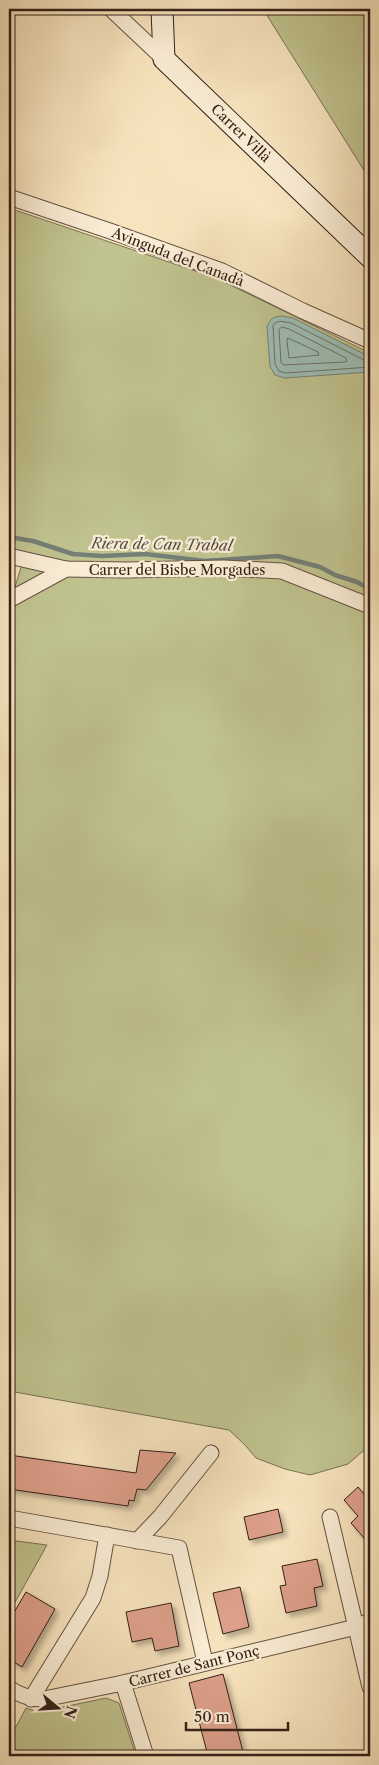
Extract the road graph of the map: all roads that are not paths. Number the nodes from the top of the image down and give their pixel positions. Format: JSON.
{"nodes":[{"id":1,"x":111,"y":9,"type":"edge"},
{"id":2,"x":162,"y":9,"type":"edge"},
{"id":3,"x":164,"y":59,"type":"junction"},
{"id":4,"x":9,"y":197,"type":"edge"},
{"id":5,"x":370,"y":257,"type":"edge"},
{"id":6,"x":370,"y":341,"type":"edge"},
{"id":7,"x":9,"y":556,"type":"edge"},
{"id":8,"x":66,"y":569,"type":"junction"},
{"id":9,"x":9,"y":600,"type":"edge"},
{"id":10,"x":370,"y":606,"type":"edge"},
{"id":11,"x":211,"y":1453,"type":"dead end"},
{"id":12,"x":330,"y":1517,"type":"dead end"},
{"id":13,"x":9,"y":1518,"type":"edge"},
{"id":14,"x":107,"y":1535,"type":"junction"},
{"id":15,"x":136,"y":1541,"type":"junction"},
{"id":16,"x":363,"y":1624,"type":"edge"},
{"id":17,"x":205,"y":1662,"type":"junction"},
{"id":18,"x":123,"y":1683,"type":"junction"},
{"id":19,"x":9,"y":1688,"type":"edge"},
{"id":20,"x":370,"y":1688,"type":"edge"},
{"id":21,"x":31,"y":1699,"type":"junction"},
{"id":22,"x":146,"y":1756,"type":"edge"}],
"edges":[{"from":1,"to":3,"type":"street","name":"Carrer Villà"},
{"from":2,"to":3,"type":"street"},
{"from":3,"to":5,"type":"street","name":"Carrer Villà"},
{"from":4,"to":6,"type":"street","name":"Avinguda del Canadà"},
{"from":7,"to":8,"type":"street","name":"Carrer del Bisbe Morgades"},
{"from":8,"to":9,"type":"street"},
{"from":8,"to":10,"type":"street","name":"Carrer del Bisbe Morgades"},
{"from":11,"to":15,"type":"street"},
{"from":12,"to":16,"type":"street"},
{"from":13,"to":14,"type":"street"},
{"from":14,"to":15,"type":"street"},
{"from":14,"to":21,"type":"street"},
{"from":15,"to":17,"type":"street"},
{"from":16,"to":17,"type":"street","name":"Carrer de Sant Ponç"},
{"from":16,"to":20,"type":"street"},
{"from":17,"to":18,"type":"street","name":"Carrer de Sant Ponç"},
{"from":18,"to":21,"type":"street","name":"Carrer de Sant Ponç"},
{"from":18,"to":22,"type":"street"},
{"from":19,"to":21,"type":"street"}]}
